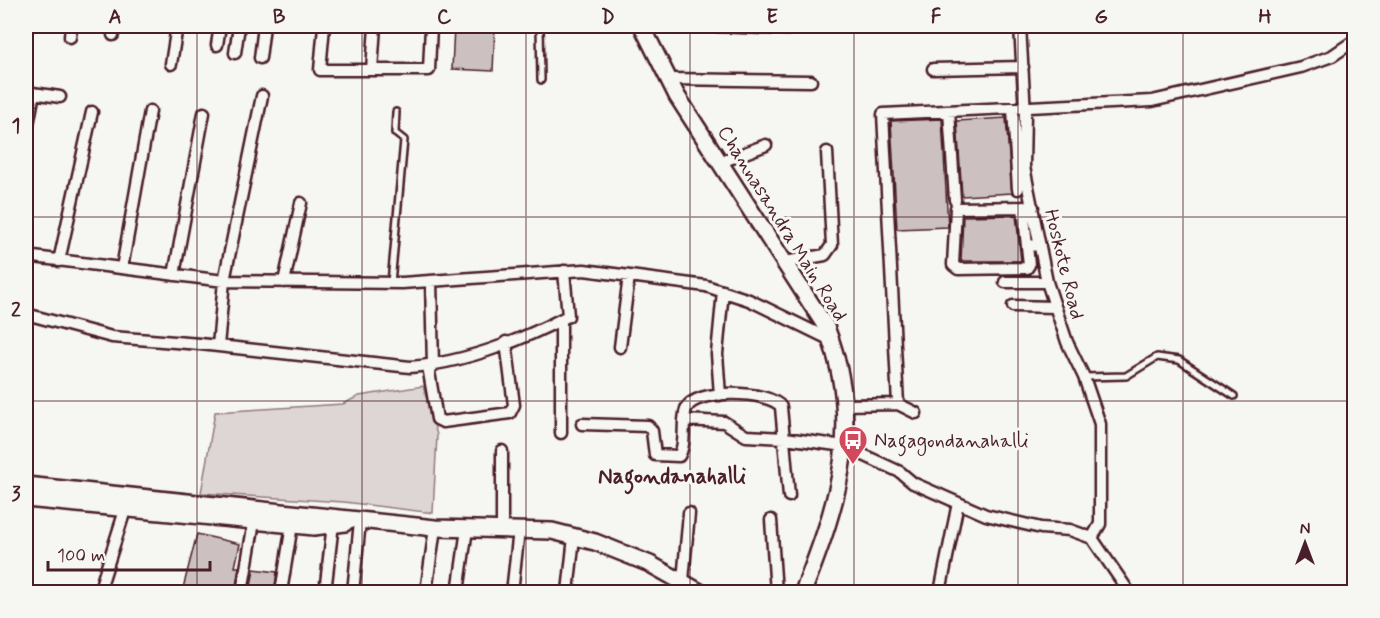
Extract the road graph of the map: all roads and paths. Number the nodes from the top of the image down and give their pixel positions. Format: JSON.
{"nodes":[{"id":1,"x":27,"y":26,"type":"edge"},
{"id":2,"x":71,"y":26,"type":"edge"},
{"id":3,"x":177,"y":26,"type":"edge"},
{"id":4,"x":219,"y":26,"type":"edge"},
{"id":5,"x":239,"y":26,"type":"edge"},
{"id":6,"x":264,"y":26,"type":"edge"},
{"id":7,"x":324,"y":26,"type":"edge"},
{"id":8,"x":375,"y":26,"type":"edge"},
{"id":9,"x":431,"y":26,"type":"edge"},
{"id":10,"x":540,"y":26,"type":"edge"},
{"id":11,"x":642,"y":26,"type":"edge"},
{"id":12,"x":717,"y":26,"type":"edge"},
{"id":13,"x":1020,"y":26,"type":"edge"},
{"id":14,"x":788,"y":29,"type":"dead end"},
{"id":15,"x":26,"y":32,"type":"edge"},
{"id":16,"x":70,"y":37,"type":"dead end"},
{"id":17,"x":1354,"y":40,"type":"edge"},
{"id":18,"x":217,"y":45,"type":"dead end"},
{"id":19,"x":235,"y":53,"type":"dead end"},
{"id":20,"x":260,"y":58,"type":"dead end"},
{"id":21,"x":171,"y":64,"type":"dead end"},
{"id":22,"x":1023,"y":67,"type":"junction"},
{"id":23,"x":933,"y":69,"type":"dead end"},
{"id":24,"x":372,"y":70,"type":"junction"},
{"id":25,"x":669,"y":79,"type":"junction"},
{"id":26,"x":541,"y":80,"type":"dead end"},
{"id":27,"x":811,"y":81,"type":"dead end"},
{"id":28,"x":30,"y":93,"type":"edge"},
{"id":29,"x":262,"y":96,"type":"dead end"},
{"id":30,"x":60,"y":97,"type":"dead end"},
{"id":31,"x":1013,"y":109,"type":"junction"},
{"id":32,"x":1025,"y":109,"type":"junction"},
{"id":33,"x":150,"y":111,"type":"dead end"},
{"id":34,"x":949,"y":111,"type":"junction"},
{"id":35,"x":92,"y":112,"type":"dead end"},
{"id":36,"x":396,"y":112,"type":"dead end"},
{"id":37,"x":204,"y":113,"type":"dead end"},
{"id":38,"x":26,"y":135,"type":"edge"},
{"id":39,"x":766,"y":145,"type":"dead end"},
{"id":40,"x":827,"y":152,"type":"dead end"},
{"id":41,"x":721,"y":162,"type":"junction"},
{"id":42,"x":1018,"y":189,"type":"dead end"},
{"id":43,"x":955,"y":200,"type":"dead end"},
{"id":44,"x":301,"y":203,"type":"dead end"},
{"id":45,"x":1028,"y":207,"type":"junction"},
{"id":46,"x":1040,"y":245,"type":"junction"},
{"id":47,"x":1027,"y":246,"type":"junction"},
{"id":48,"x":26,"y":256,"type":"edge"},
{"id":49,"x":59,"y":261,"type":"junction"},
{"id":50,"x":785,"y":262,"type":"junction"},
{"id":51,"x":122,"y":267,"type":"junction"},
{"id":52,"x":564,"y":272,"type":"junction"},
{"id":53,"x":174,"y":275,"type":"junction"},
{"id":54,"x":629,"y":276,"type":"junction"},
{"id":55,"x":224,"y":281,"type":"junction"},
{"id":56,"x":431,"y":281,"type":"junction"},
{"id":57,"x":284,"y":282,"type":"junction"},
{"id":58,"x":1005,"y":282,"type":"dead end"},
{"id":59,"x":1047,"y":282,"type":"junction"},
{"id":60,"x":391,"y":283,"type":"junction"},
{"id":61,"x":723,"y":291,"type":"junction"},
{"id":62,"x":1013,"y":306,"type":"dead end"},
{"id":63,"x":1055,"y":307,"type":"junction"},
{"id":64,"x":26,"y":314,"type":"edge"},
{"id":65,"x":561,"y":320,"type":"junction"},
{"id":66,"x":831,"y":340,"type":"junction"},
{"id":67,"x":506,"y":342,"type":"junction"},
{"id":68,"x":218,"y":346,"type":"junction"},
{"id":69,"x":620,"y":347,"type":"dead end"},
{"id":70,"x":430,"y":366,"type":"junction"},
{"id":71,"x":1084,"y":377,"type":"junction"},
{"id":72,"x":720,"y":395,"type":"junction"},
{"id":73,"x":1234,"y":396,"type":"dead end"},
{"id":74,"x":898,"y":404,"type":"junction"},
{"id":75,"x":844,"y":405,"type":"junction"},
{"id":76,"x":916,"y":413,"type":"dead end"},
{"id":77,"x":684,"y":420,"type":"junction"},
{"id":78,"x":582,"y":424,"type":"dead end"},
{"id":79,"x":561,"y":433,"type":"dead end"},
{"id":80,"x":785,"y":438,"type":"junction"},
{"id":81,"x":844,"y":446,"type":"junction"},
{"id":82,"x":502,"y":451,"type":"dead end"},
{"id":83,"x":26,"y":485,"type":"edge"},
{"id":84,"x":789,"y":496,"type":"dead end"},
{"id":85,"x":26,"y":499,"type":"edge"},
{"id":86,"x":127,"y":502,"type":"junction"},
{"id":87,"x":958,"y":503,"type":"junction"},
{"id":88,"x":689,"y":513,"type":"dead end"},
{"id":89,"x":771,"y":520,"type":"dead end"},
{"id":90,"x":360,"y":521,"type":"junction"},
{"id":91,"x":254,"y":522,"type":"junction"},
{"id":92,"x":333,"y":524,"type":"junction"},
{"id":93,"x":294,"y":525,"type":"junction"},
{"id":94,"x":435,"y":528,"type":"junction"},
{"id":95,"x":467,"y":529,"type":"junction"},
{"id":96,"x":502,"y":530,"type":"junction"},
{"id":97,"x":519,"y":530,"type":"junction"},
{"id":98,"x":574,"y":537,"type":"junction"},
{"id":99,"x":1092,"y":538,"type":"junction"},
{"id":100,"x":683,"y":589,"type":"edge"},
{"id":101,"x":1129,"y":591,"type":"edge"},
{"id":102,"x":99,"y":592,"type":"edge"},
{"id":103,"x":242,"y":592,"type":"edge"},
{"id":104,"x":281,"y":592,"type":"edge"},
{"id":105,"x":288,"y":592,"type":"edge"},
{"id":106,"x":325,"y":592,"type":"edge"},
{"id":107,"x":353,"y":592,"type":"edge"},
{"id":108,"x":426,"y":592,"type":"edge"},
{"id":109,"x":458,"y":592,"type":"edge"},
{"id":110,"x":512,"y":592,"type":"edge"},
{"id":111,"x":568,"y":592,"type":"edge"},
{"id":112,"x":700,"y":592,"type":"edge"},
{"id":113,"x":776,"y":592,"type":"edge"},
{"id":114,"x":803,"y":592,"type":"edge"},
{"id":115,"x":940,"y":592,"type":"edge"}],
"edges":[{"from":1,"to":15,"type":"street"},
{"from":2,"to":16,"type":"street"},
{"from":3,"to":21,"type":"street"},
{"from":4,"to":18,"type":"street"},
{"from":5,"to":19,"type":"street"},
{"from":6,"to":20,"type":"street"},
{"from":7,"to":24,"type":"street"},
{"from":8,"to":24,"type":"street"},
{"from":9,"to":24,"type":"street"},
{"from":10,"to":26,"type":"lane"},
{"from":11,"to":25,"type":"street","name":"Channasandra Main Road"},
{"from":12,"to":14,"type":"street"},
{"from":13,"to":22,"type":"street","name":"Hoskote Road"},
{"from":17,"to":32,"type":"street"},
{"from":22,"to":23,"type":"street"},
{"from":22,"to":32,"type":"street","name":"Hoskote Road"},
{"from":25,"to":27,"type":"street"},
{"from":25,"to":41,"type":"street","name":"Channasandra Main Road"},
{"from":28,"to":30,"type":"street"},
{"from":28,"to":38,"type":"street"},
{"from":29,"to":55,"type":"street"},
{"from":31,"to":32,"type":"street"},
{"from":31,"to":34,"type":"street"},
{"from":31,"to":42,"type":"street"},
{"from":32,"to":45,"type":"street","name":"Hoskote Road"},
{"from":33,"to":51,"type":"street"},
{"from":34,"to":43,"type":"street"},
{"from":34,"to":74,"type":"street"},
{"from":35,"to":49,"type":"street"},
{"from":36,"to":60,"type":"lane"},
{"from":37,"to":53,"type":"street"},
{"from":39,"to":41,"type":"street"},
{"from":40,"to":50,"type":"street"},
{"from":41,"to":50,"type":"street","name":"Channasandra Main Road"},
{"from":44,"to":57,"type":"street"},
{"from":45,"to":46,"type":"street","name":"Hoskote Road"},
{"from":45,"to":47,"type":"street"},
{"from":45,"to":47,"type":"street"},
{"from":46,"to":47,"type":"street"},
{"from":46,"to":59,"type":"street","name":"Hoskote Road"},
{"from":48,"to":49,"type":"street"},
{"from":49,"to":51,"type":"street"},
{"from":50,"to":66,"type":"street","name":"Channasandra Main Road"},
{"from":51,"to":53,"type":"street"},
{"from":52,"to":54,"type":"street"},
{"from":52,"to":56,"type":"street"},
{"from":52,"to":65,"type":"street"},
{"from":53,"to":55,"type":"street"},
{"from":54,"to":61,"type":"street"},
{"from":54,"to":69,"type":"street"},
{"from":55,"to":57,"type":"street"},
{"from":55,"to":68,"type":"street"},
{"from":56,"to":60,"type":"street"},
{"from":56,"to":70,"type":"street"},
{"from":57,"to":60,"type":"street"},
{"from":58,"to":59,"type":"street"},
{"from":59,"to":63,"type":"street","name":"Hoskote Road"},
{"from":61,"to":66,"type":"street"},
{"from":61,"to":72,"type":"street"},
{"from":62,"to":63,"type":"street"},
{"from":63,"to":71,"type":"street","name":"Hoskote Road"},
{"from":64,"to":68,"type":"street"},
{"from":65,"to":67,"type":"street"},
{"from":65,"to":79,"type":"street"},
{"from":66,"to":75,"type":"street","name":"Channasandra Main Road"},
{"from":67,"to":70,"type":"street"},
{"from":67,"to":70,"type":"street"},
{"from":68,"to":70,"type":"street"},
{"from":71,"to":73,"type":"lane"},
{"from":71,"to":99,"type":"street","name":"Hoskote Road"},
{"from":72,"to":77,"type":"street"},
{"from":72,"to":80,"type":"street"},
{"from":74,"to":75,"type":"street"},
{"from":74,"to":76,"type":"street"},
{"from":75,"to":81,"type":"street","name":"Channasandra Main Road"},
{"from":77,"to":78,"type":"street"},
{"from":77,"to":80,"type":"street"},
{"from":80,"to":81,"type":"street"},
{"from":80,"to":84,"type":"street"},
{"from":81,"to":87,"type":"street"},
{"from":81,"to":114,"type":"street","name":"Channasandra Main Road"},
{"from":82,"to":96,"type":"street"},
{"from":83,"to":86,"type":"street"},
{"from":85,"to":86,"type":"street"},
{"from":86,"to":90,"type":"street"},
{"from":86,"to":91,"type":"street"},
{"from":86,"to":102,"type":"street"},
{"from":87,"to":99,"type":"street"},
{"from":87,"to":115,"type":"street"},
{"from":88,"to":100,"type":"street"},
{"from":89,"to":113,"type":"street"},
{"from":90,"to":92,"type":"street"},
{"from":90,"to":94,"type":"street"},
{"from":90,"to":107,"type":"street"},
{"from":91,"to":93,"type":"street"},
{"from":91,"to":103,"type":"street"},
{"from":92,"to":93,"type":"street"},
{"from":92,"to":106,"type":"street"},
{"from":93,"to":104,"type":"street"},
{"from":93,"to":105,"type":"street"},
{"from":94,"to":95,"type":"street"},
{"from":94,"to":108,"type":"street"},
{"from":95,"to":96,"type":"street"},
{"from":95,"to":109,"type":"street"},
{"from":96,"to":97,"type":"street"},
{"from":97,"to":98,"type":"street"},
{"from":97,"to":110,"type":"street"},
{"from":98,"to":100,"type":"street"},
{"from":98,"to":111,"type":"street"},
{"from":99,"to":101,"type":"street"},
{"from":100,"to":112,"type":"street"}]}
